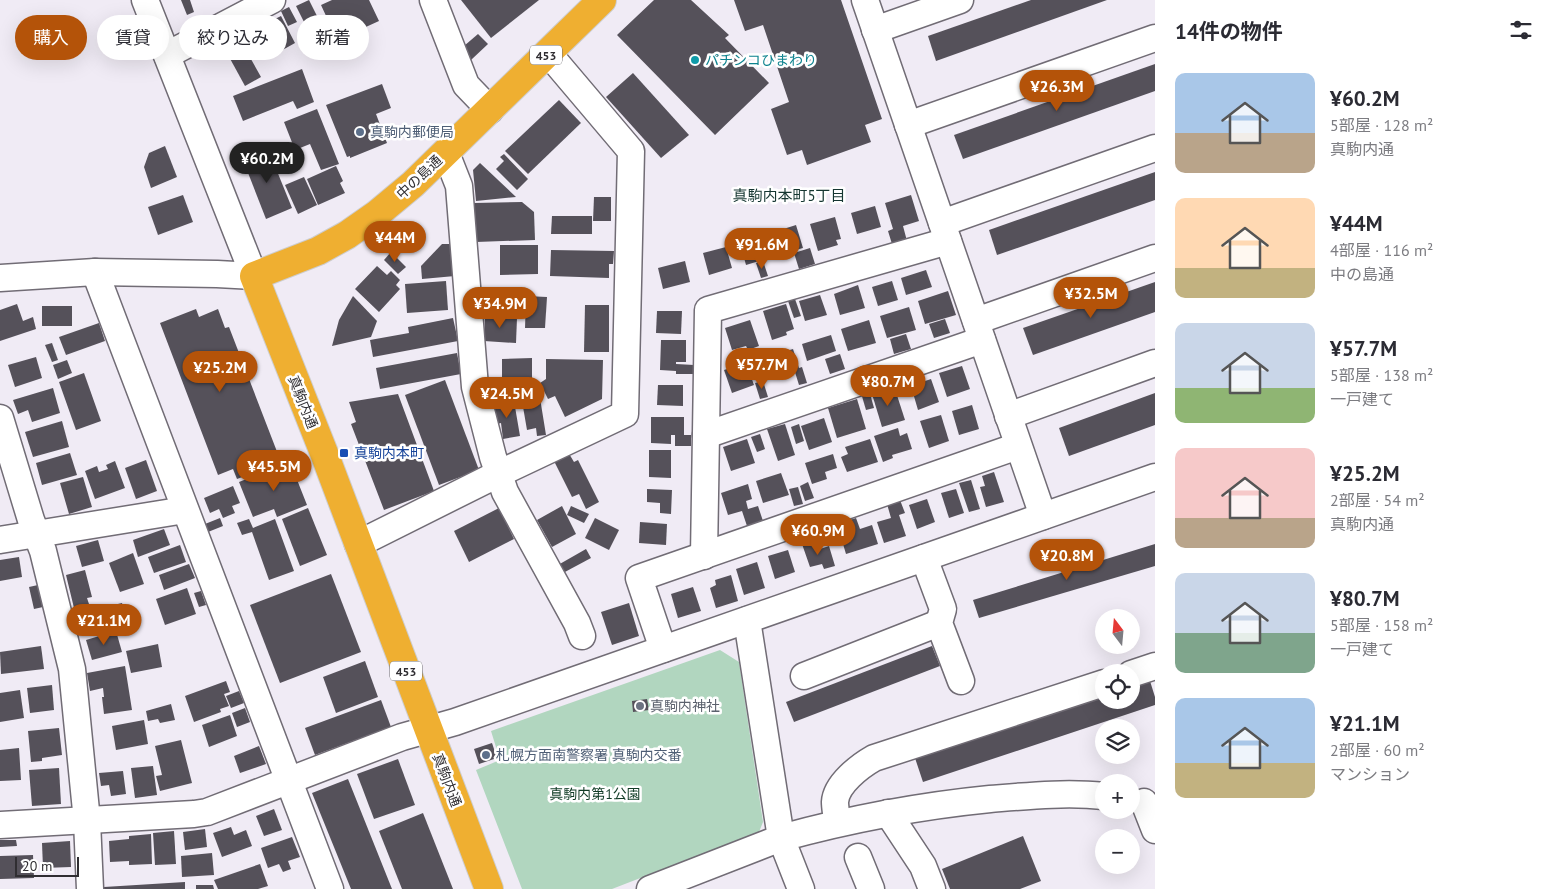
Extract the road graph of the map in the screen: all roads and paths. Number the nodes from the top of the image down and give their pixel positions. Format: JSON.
{"nodes":[{"id":1,"x":145,"y":0,"type":"edge"},
{"id":2,"x":272,"y":0,"type":"edge"},
{"id":3,"x":433,"y":0,"type":"edge"},
{"id":4,"x":602,"y":0,"type":"edge"},
{"id":5,"x":865,"y":0,"type":"edge"},
{"id":6,"x":960,"y":0,"type":"edge"},
{"id":7,"x":151,"y":15,"type":"edge"},
{"id":8,"x":875,"y":30,"type":"junction"},
{"id":9,"x":1155,"y":38,"type":"edge"},
{"id":10,"x":169,"y":54,"type":"edge"},
{"id":11,"x":548,"y":54,"type":"junction"},
{"id":12,"x":169,"y":60,"type":"edge"},
{"id":13,"x":490,"y":110,"type":"junction"},
{"id":14,"x":908,"y":125,"type":"junction"},
{"id":15,"x":1155,"y":148,"type":"edge"},
{"id":16,"x":446,"y":153,"type":"junction"},
{"id":17,"x":945,"y":232,"type":"junction"},
{"id":18,"x":1155,"y":258,"type":"edge"},
{"id":19,"x":95,"y":272,"type":"junction"},
{"id":20,"x":254,"y":276,"type":"junction"},
{"id":21,"x":0,"y":278,"type":"edge"},
{"id":22,"x":979,"y":331,"type":"junction"},
{"id":23,"x":1155,"y":364,"type":"edge"},
{"id":24,"x":1008,"y":416,"type":"junction"},
{"id":25,"x":0,"y":418,"type":"edge"},
{"id":26,"x":706,"y":435,"type":"junction"},
{"id":27,"x":1018,"y":446,"type":"junction"},
{"id":28,"x":498,"y":474,"type":"junction"},
{"id":29,"x":1155,"y":477,"type":"edge"},
{"id":30,"x":185,"y":510,"type":"junction"},
{"id":31,"x":1043,"y":516,"type":"junction"},
{"id":32,"x":36,"y":534,"type":"junction"},
{"id":33,"x":0,"y":540,"type":"edge"},
{"id":34,"x":358,"y":544,"type":"junction"},
{"id":35,"x":704,"y":556,"type":"junction"},
{"id":36,"x":924,"y":558,"type":"junction"},
{"id":37,"x":747,"y":620,"type":"junction"},
{"id":38,"x":939,"y":624,"type":"junction"},
{"id":39,"x":582,"y":636,"type":"dead end"},
{"id":40,"x":663,"y":649,"type":"junction"},
{"id":41,"x":1155,"y":666,"type":"edge"},
{"id":42,"x":1140,"y":671,"type":"edge"},
{"id":43,"x":804,"y":676,"type":"dead end"},
{"id":44,"x":962,"y":682,"type":"dead end"},
{"id":45,"x":1095,"y":686,"type":"edge"},
{"id":46,"x":428,"y":730,"type":"junction"},
{"id":47,"x":289,"y":780,"type":"junction"},
{"id":48,"x":1095,"y":796,"type":"edge"},
{"id":49,"x":1144,"y":802,"type":"edge"},
{"id":50,"x":888,"y":813,"type":"junction"},
{"id":51,"x":87,"y":820,"type":"junction"},
{"id":52,"x":837,"y":823,"type":"junction"},
{"id":53,"x":0,"y":825,"type":"edge"},
{"id":54,"x":1155,"y":830,"type":"edge"},
{"id":55,"x":781,"y":838,"type":"junction"},
{"id":56,"x":858,"y":857,"type":"dead end"},
{"id":57,"x":90,"y":889,"type":"edge"},
{"id":58,"x":329,"y":889,"type":"edge"},
{"id":59,"x":489,"y":889,"type":"edge"},
{"id":60,"x":650,"y":889,"type":"edge"},
{"id":61,"x":801,"y":889,"type":"edge"},
{"id":62,"x":871,"y":889,"type":"edge"},
{"id":63,"x":932,"y":889,"type":"edge"}],
"edges":[{"from":1,"to":7,"type":"street","name":"真駒内通"},
{"from":2,"to":10,"type":"street"},
{"from":3,"to":13,"type":"street"},
{"from":4,"to":11,"type":"highway","name":"中の島通","number":"453"},
{"from":5,"to":8,"type":"street"},
{"from":6,"to":8,"type":"street"},
{"from":8,"to":14,"type":"street"},
{"from":9,"to":14,"type":"street"},
{"from":11,"to":13,"type":"highway","name":"中の島通","number":"453"},
{"from":11,"to":28,"type":"street"},
{"from":12,"to":20,"type":"street","name":"真駒内通"},
{"from":13,"to":16,"type":"highway","name":"中の島通","number":"453"},
{"from":14,"to":17,"type":"street"},
{"from":15,"to":17,"type":"street"},
{"from":16,"to":20,"type":"highway","name":"中の島通","number":"453"},
{"from":16,"to":28,"type":"street"},
{"from":17,"to":22,"type":"street"},
{"from":17,"to":26,"type":"street"},
{"from":18,"to":22,"type":"street"},
{"from":19,"to":20,"type":"street"},
{"from":19,"to":21,"type":"street"},
{"from":19,"to":30,"type":"street"},
{"from":20,"to":34,"type":"highway","name":"真駒内通","number":"453"},
{"from":22,"to":24,"type":"street"},
{"from":22,"to":26,"type":"street"},
{"from":23,"to":24,"type":"street"},
{"from":24,"to":27,"type":"street"},
{"from":25,"to":32,"type":"street"},
{"from":26,"to":35,"type":"street"},
{"from":27,"to":31,"type":"street"},
{"from":27,"to":35,"type":"street"},
{"from":28,"to":34,"type":"street"},
{"from":28,"to":39,"type":"street"},
{"from":29,"to":31,"type":"street"},
{"from":30,"to":32,"type":"street"},
{"from":30,"to":47,"type":"street"},
{"from":31,"to":36,"type":"street"},
{"from":32,"to":33,"type":"street"},
{"from":32,"to":51,"type":"street"},
{"from":34,"to":46,"type":"highway","name":"真駒内通","number":"453"},
{"from":35,"to":40,"type":"street"},
{"from":36,"to":37,"type":"street"},
{"from":36,"to":38,"type":"street"},
{"from":37,"to":40,"type":"street"},
{"from":37,"to":55,"type":"street"},
{"from":38,"to":43,"type":"street"},
{"from":38,"to":44,"type":"street"},
{"from":40,"to":46,"type":"street"},
{"from":41,"to":42,"type":"street"},
{"from":45,"to":52,"type":"street"},
{"from":46,"to":47,"type":"street"},
{"from":46,"to":59,"type":"highway","name":"真駒内通","number":"453"},
{"from":47,"to":51,"type":"street"},
{"from":47,"to":58,"type":"street"},
{"from":48,"to":50,"type":"street"},
{"from":49,"to":54,"type":"street"},
{"from":50,"to":52,"type":"street"},
{"from":50,"to":63,"type":"street"},
{"from":51,"to":53,"type":"street"},
{"from":51,"to":57,"type":"street"},
{"from":52,"to":55,"type":"street"},
{"from":55,"to":60,"type":"street"},
{"from":55,"to":61,"type":"street"},
{"from":56,"to":62,"type":"street"}]}
